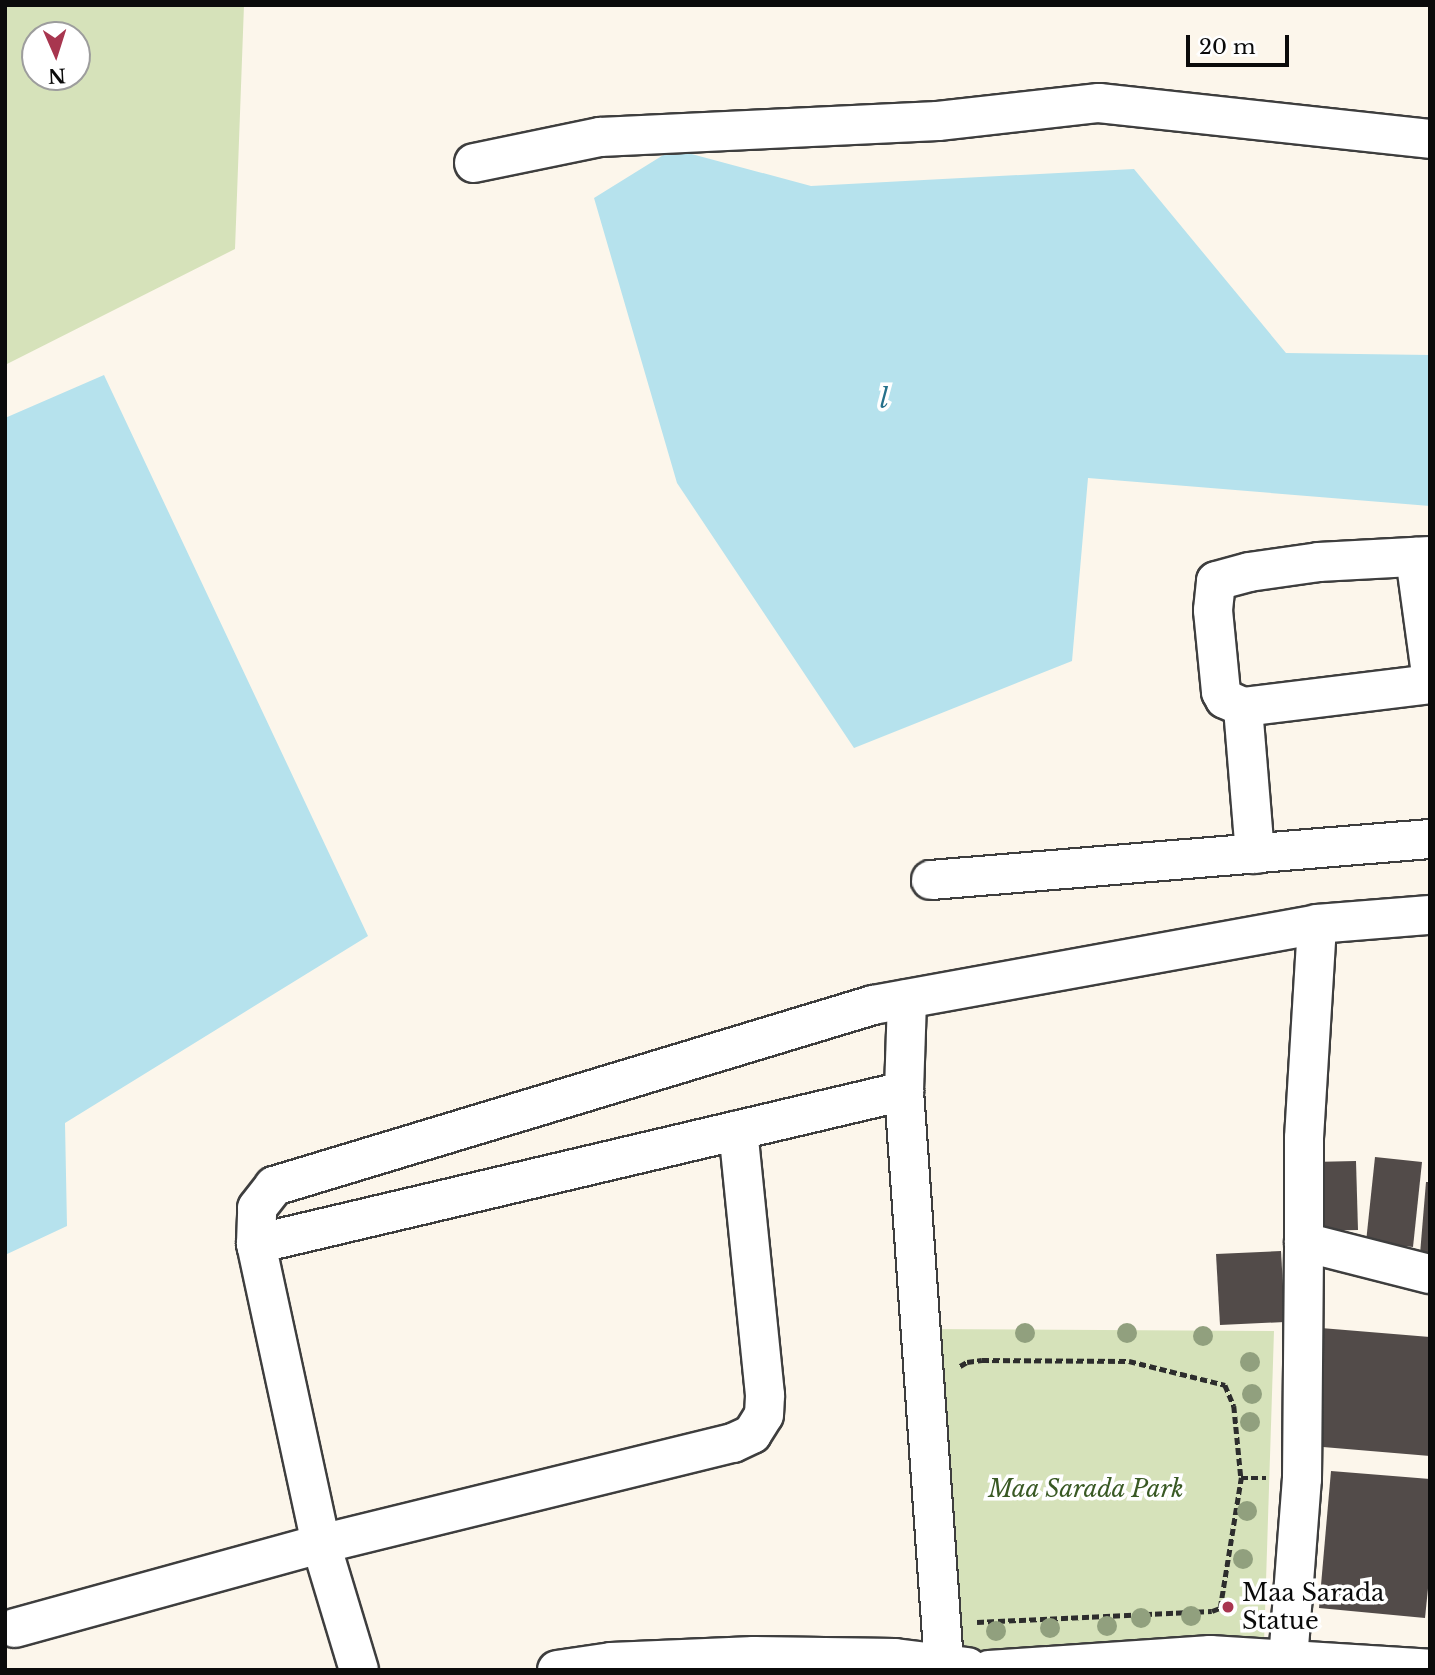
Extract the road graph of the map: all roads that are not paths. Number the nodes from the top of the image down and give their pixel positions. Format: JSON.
{"nodes":[{"id":1,"x":1430,"y":139,"type":"edge"},
{"id":2,"x":474,"y":163,"type":"dead end"},
{"id":3,"x":1423,"y":557,"type":"edge"},
{"id":4,"x":1430,"y":667,"type":"edge"},
{"id":5,"x":1430,"y":684,"type":"edge"},
{"id":6,"x":1243,"y":706,"type":"junction"},
{"id":7,"x":1430,"y":839,"type":"edge"},
{"id":8,"x":1255,"y":854,"type":"junction"},
{"id":9,"x":931,"y":880,"type":"dead end"},
{"id":10,"x":1430,"y":915,"type":"edge"},
{"id":11,"x":1317,"y":924,"type":"junction"},
{"id":12,"x":906,"y":999,"type":"junction"},
{"id":13,"x":904,"y":1091,"type":"junction"},
{"id":14,"x":738,"y":1130,"type":"junction"},
{"id":15,"x":1304,"y":1242,"type":"junction"},
{"id":16,"x":256,"y":1244,"type":"junction"},
{"id":17,"x":1430,"y":1274,"type":"edge"},
{"id":18,"x":321,"y":1544,"type":"junction"},
{"id":19,"x":15,"y":1628,"type":"dead end"},
{"id":20,"x":1288,"y":1660,"type":"junction"},
{"id":21,"x":944,"y":1664,"type":"junction"},
{"id":22,"x":655,"y":1665,"type":"edge"},
{"id":23,"x":1430,"y":1669,"type":"edge"},
{"id":24,"x":359,"y":1670,"type":"edge"},
{"id":25,"x":557,"y":1670,"type":"edge"},
{"id":26,"x":988,"y":1670,"type":"edge"}],
"edges":[{"from":1,"to":2,"type":"street"},
{"from":3,"to":4,"type":"street"},
{"from":3,"to":6,"type":"street"},
{"from":5,"to":6,"type":"street"},
{"from":6,"to":8,"type":"street"},
{"from":7,"to":8,"type":"street"},
{"from":8,"to":9,"type":"street"},
{"from":10,"to":11,"type":"street"},
{"from":11,"to":12,"type":"street"},
{"from":11,"to":15,"type":"street"},
{"from":12,"to":13,"type":"street"},
{"from":12,"to":16,"type":"street"},
{"from":13,"to":14,"type":"street"},
{"from":13,"to":21,"type":"street"},
{"from":14,"to":16,"type":"street"},
{"from":14,"to":18,"type":"street"},
{"from":15,"to":17,"type":"street"},
{"from":15,"to":20,"type":"street"},
{"from":16,"to":18,"type":"street"},
{"from":18,"to":19,"type":"street"},
{"from":18,"to":24,"type":"street"},
{"from":20,"to":23,"type":"street"},
{"from":20,"to":26,"type":"street"},
{"from":21,"to":22,"type":"street"},
{"from":21,"to":26,"type":"street"},
{"from":22,"to":25,"type":"street"}]}
